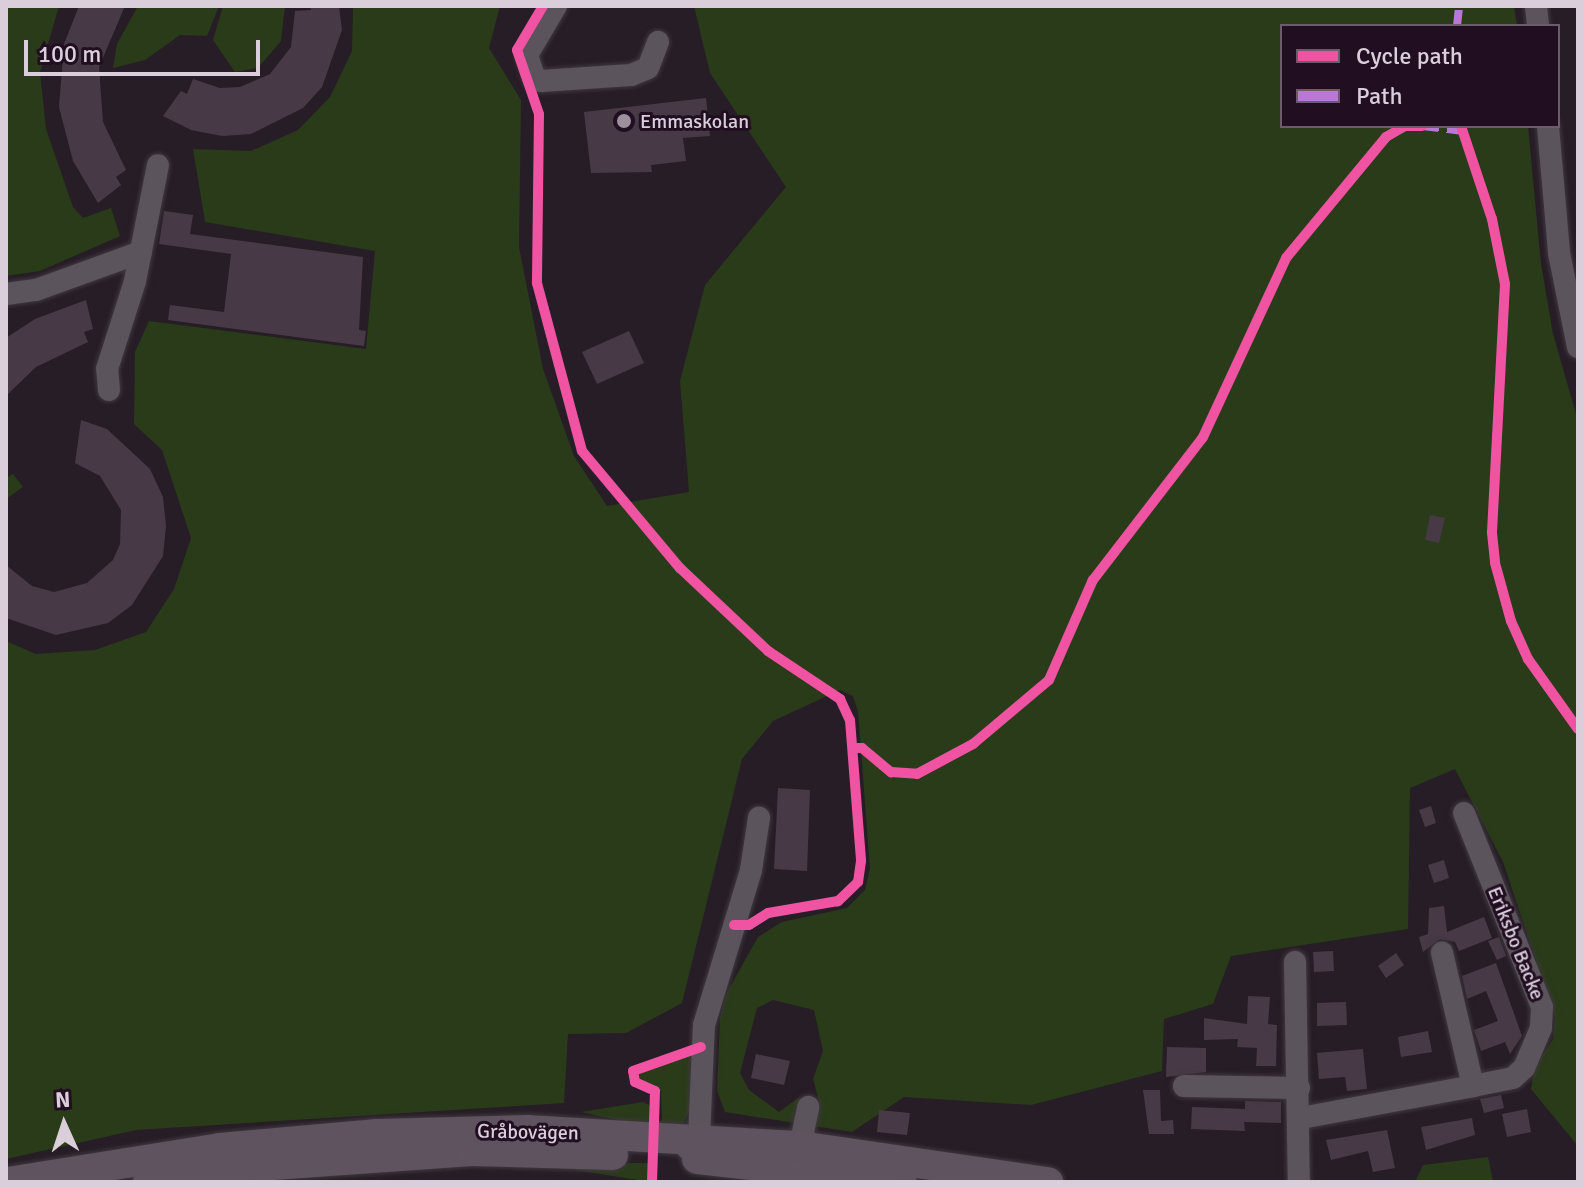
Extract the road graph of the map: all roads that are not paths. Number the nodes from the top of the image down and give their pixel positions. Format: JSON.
{"nodes":[{"id":1,"x":556,"y":6,"type":"edge"},
{"id":2,"x":658,"y":42,"type":"dead end"},
{"id":3,"x":1548,"y":128,"type":"edge"},
{"id":4,"x":158,"y":165,"type":"dead end"},
{"id":5,"x":141,"y":252,"type":"junction"},
{"id":6,"x":6,"y":294,"type":"edge"},
{"id":7,"x":1578,"y":347,"type":"edge"},
{"id":8,"x":109,"y":390,"type":"dead end"},
{"id":9,"x":1464,"y":813,"type":"dead end"},
{"id":10,"x":759,"y":818,"type":"dead end"},
{"id":11,"x":1442,"y":953,"type":"dead end"},
{"id":12,"x":1295,"y":962,"type":"dead end"},
{"id":13,"x":1184,"y":1086,"type":"dead end"},
{"id":14,"x":1473,"y":1086,"type":"junction"},
{"id":15,"x":1299,"y":1088,"type":"junction"},
{"id":16,"x":808,"y":1107,"type":"dead end"},
{"id":17,"x":1301,"y":1118,"type":"junction"},
{"id":18,"x":800,"y":1146,"type":"junction"},
{"id":19,"x":692,"y":1148,"type":"junction"},
{"id":20,"x":868,"y":1171,"type":"edge"},
{"id":21,"x":144,"y":1174,"type":"edge"},
{"id":22,"x":8,"y":1182,"type":"edge"},
{"id":23,"x":902,"y":1182,"type":"edge"},
{"id":24,"x":1048,"y":1182,"type":"edge"},
{"id":25,"x":1299,"y":1182,"type":"edge"}],
"edges":[{"from":1,"to":2,"type":"street"},
{"from":3,"to":7,"type":"street"},
{"from":4,"to":5,"type":"street"},
{"from":5,"to":6,"type":"street"},
{"from":5,"to":8,"type":"street"},
{"from":9,"to":14,"type":"street","name":"Eriksbo Backe"},
{"from":10,"to":19,"type":"street"},
{"from":11,"to":14,"type":"street"},
{"from":12,"to":15,"type":"street"},
{"from":13,"to":15,"type":"street"},
{"from":14,"to":17,"type":"street","name":"Eriksbo Backe"},
{"from":15,"to":17,"type":"street"},
{"from":16,"to":18,"type":"street"},
{"from":17,"to":25,"type":"street"},
{"from":18,"to":19,"type":"main road","name":"Gråbovägen"},
{"from":18,"to":20,"type":"main road","name":"Gråbovägen"},
{"from":19,"to":20,"type":"main road","name":"Gråbovägen"},
{"from":19,"to":21,"type":"main road","name":"Gråbovägen"},
{"from":20,"to":23,"type":"main road","name":"Gråbovägen"},
{"from":20,"to":24,"type":"main road","name":"Gråbovägen"},
{"from":21,"to":22,"type":"main road","name":"Gråbovägen"}]}
